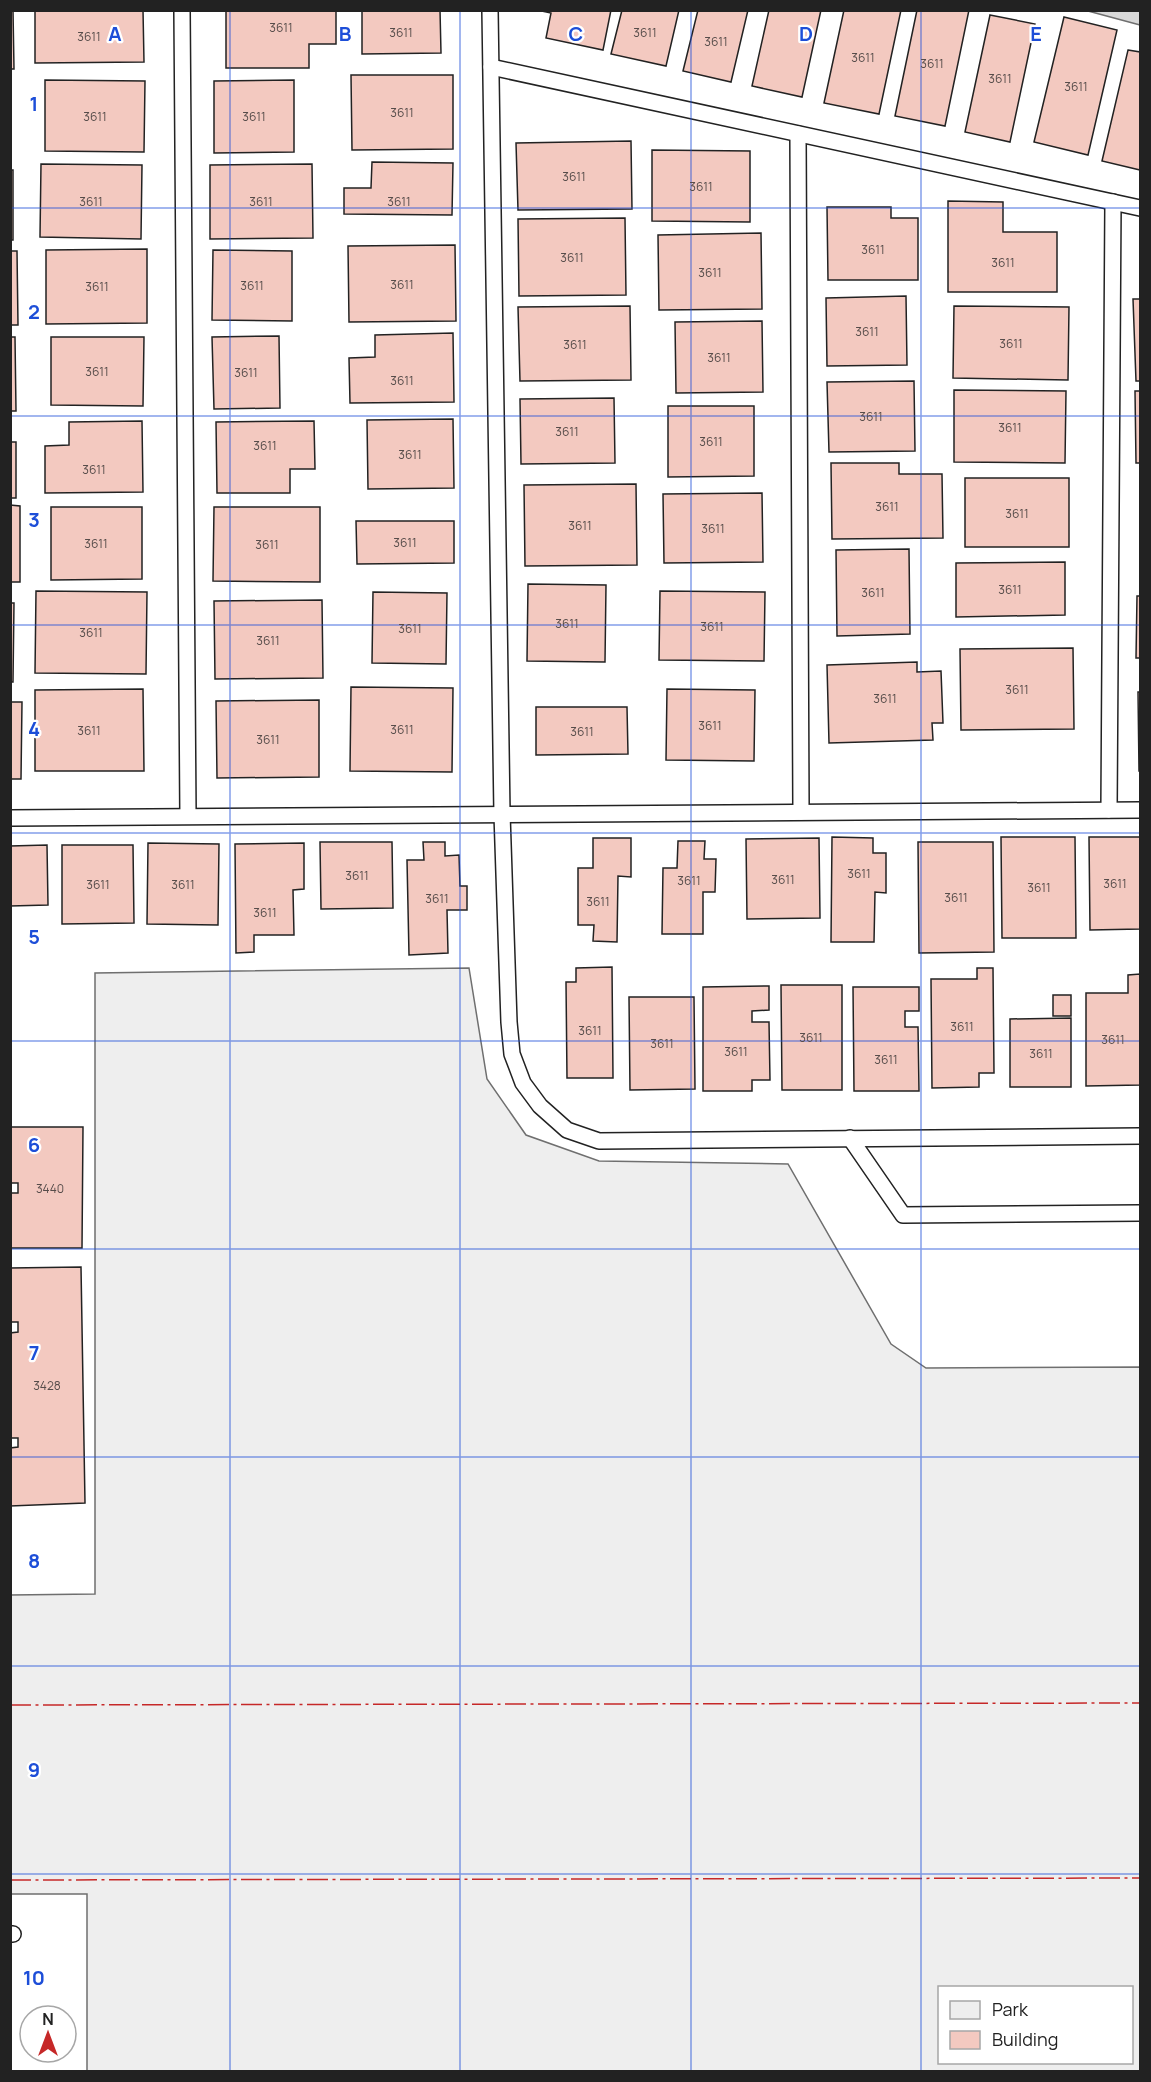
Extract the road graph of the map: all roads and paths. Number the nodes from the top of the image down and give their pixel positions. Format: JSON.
{"nodes":[{"id":1,"x":182,"y":10,"type":"edge"},
{"id":2,"x":490,"y":10,"type":"edge"},
{"id":3,"x":491,"y":67,"type":"junction"},
{"id":4,"x":798,"y":134,"type":"junction"},
{"id":5,"x":1113,"y":202,"type":"junction"},
{"id":6,"x":1140,"y":208,"type":"edge"},
{"id":7,"x":1109,"y":810,"type":"junction"},
{"id":8,"x":1140,"y":810,"type":"edge"},
{"id":9,"x":801,"y":812,"type":"junction"},
{"id":10,"x":502,"y":814,"type":"junction"},
{"id":11,"x":188,"y":816,"type":"junction"},
{"id":12,"x":10,"y":818,"type":"edge"},
{"id":13,"x":1140,"y":1136,"type":"edge"},
{"id":14,"x":850,"y":1138,"type":"junction"},
{"id":15,"x":1140,"y":1213,"type":"edge"}],
"edges":[{"from":1,"to":11,"type":"lane"},
{"from":2,"to":3,"type":"lane"},
{"from":3,"to":4,"type":"lane"},
{"from":3,"to":10,"type":"lane"},
{"from":4,"to":5,"type":"lane"},
{"from":4,"to":9,"type":"lane"},
{"from":5,"to":6,"type":"lane"},
{"from":5,"to":7,"type":"lane"},
{"from":7,"to":8,"type":"lane"},
{"from":7,"to":9,"type":"lane"},
{"from":9,"to":10,"type":"lane"},
{"from":10,"to":11,"type":"lane"},
{"from":10,"to":14,"type":"lane"},
{"from":11,"to":12,"type":"lane"},
{"from":13,"to":14,"type":"lane"},
{"from":14,"to":15,"type":"lane"}]}
